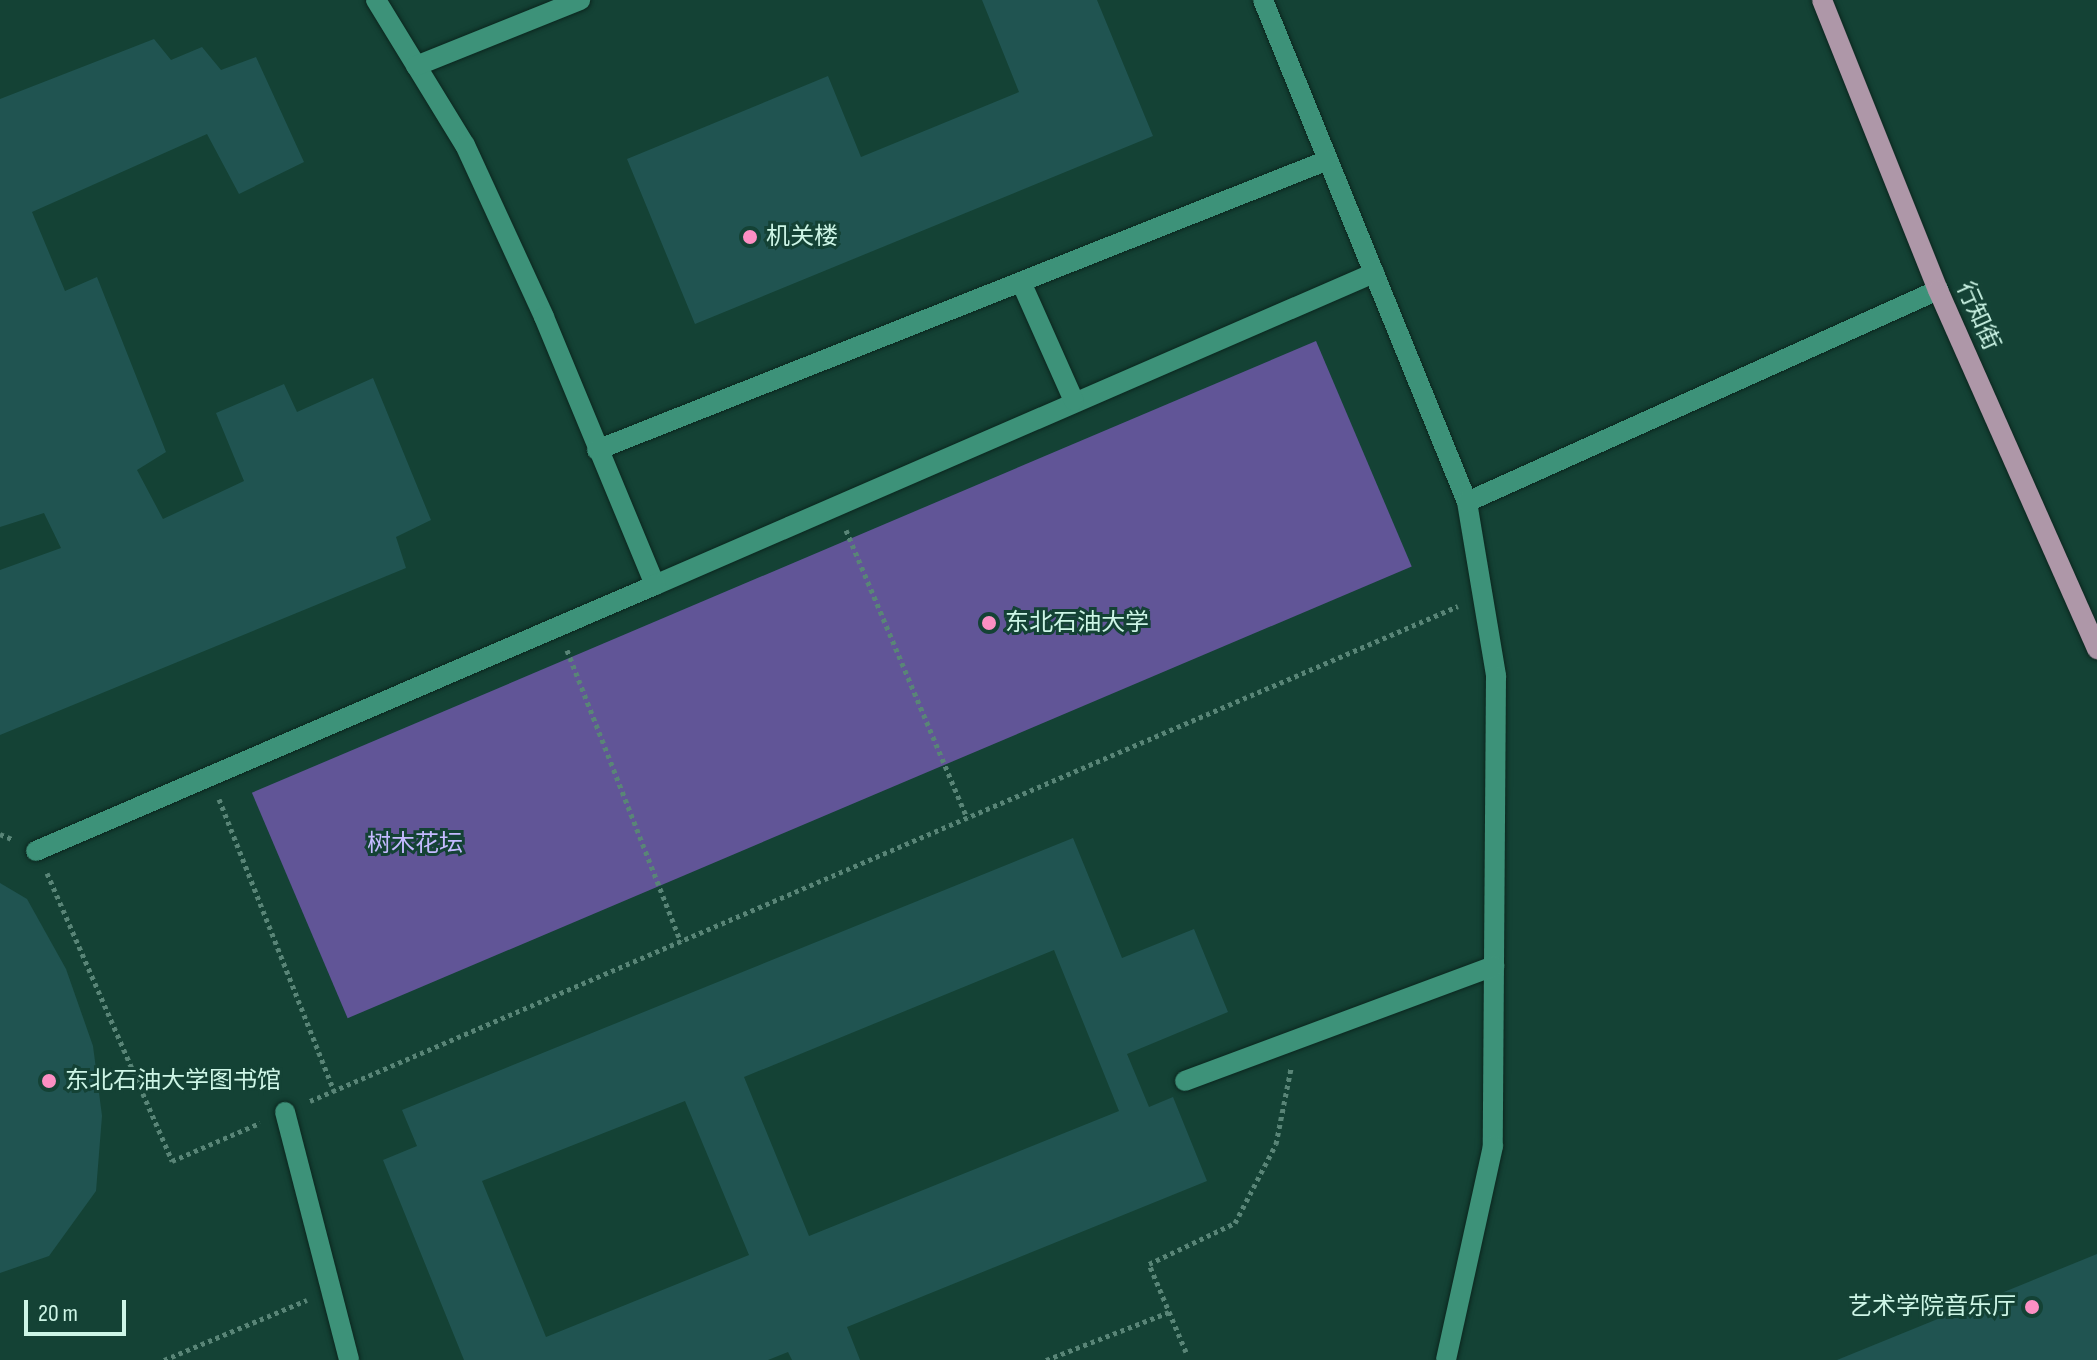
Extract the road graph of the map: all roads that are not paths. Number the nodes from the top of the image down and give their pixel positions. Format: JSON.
{"nodes":[{"id":1,"x":376,"y":0,"type":"edge"},
{"id":2,"x":580,"y":0,"type":"edge"},
{"id":3,"x":1263,"y":0,"type":"edge"},
{"id":4,"x":1822,"y":0,"type":"edge"},
{"id":5,"x":416,"y":66,"type":"junction"},
{"id":6,"x":1328,"y":160,"type":"junction"},
{"id":7,"x":1374,"y":273,"type":"junction"},
{"id":8,"x":1021,"y":282,"type":"junction"},
{"id":9,"x":1938,"y":290,"type":"junction"},
{"id":10,"x":1074,"y":401,"type":"junction"},
{"id":11,"x":597,"y":450,"type":"junction"},
{"id":12,"x":1467,"y":502,"type":"junction"},
{"id":13,"x":655,"y":585,"type":"junction"},
{"id":14,"x":2097,"y":649,"type":"edge"},
{"id":15,"x":36,"y":851,"type":"road end"},
{"id":16,"x":1494,"y":966,"type":"junction"},
{"id":17,"x":1185,"y":1081,"type":"dead end"},
{"id":18,"x":285,"y":1112,"type":"road end"},
{"id":19,"x":349,"y":1360,"type":"edge"},
{"id":20,"x":1446,"y":1360,"type":"edge"}],
"edges":[{"from":1,"to":5,"type":"street"},
{"from":2,"to":5,"type":"street"},
{"from":3,"to":6,"type":"street"},
{"from":4,"to":9,"type":"main road","name":"行知街"},
{"from":5,"to":11,"type":"street"},
{"from":6,"to":7,"type":"street"},
{"from":6,"to":8,"type":"street"},
{"from":7,"to":10,"type":"street"},
{"from":7,"to":12,"type":"street"},
{"from":8,"to":10,"type":"street"},
{"from":8,"to":11,"type":"street"},
{"from":9,"to":12,"type":"street"},
{"from":9,"to":14,"type":"main road","name":"行知街"},
{"from":10,"to":13,"type":"street"},
{"from":11,"to":13,"type":"street"},
{"from":12,"to":16,"type":"street"},
{"from":13,"to":15,"type":"street"},
{"from":16,"to":17,"type":"street"},
{"from":16,"to":20,"type":"street"},
{"from":18,"to":19,"type":"street"}]}
